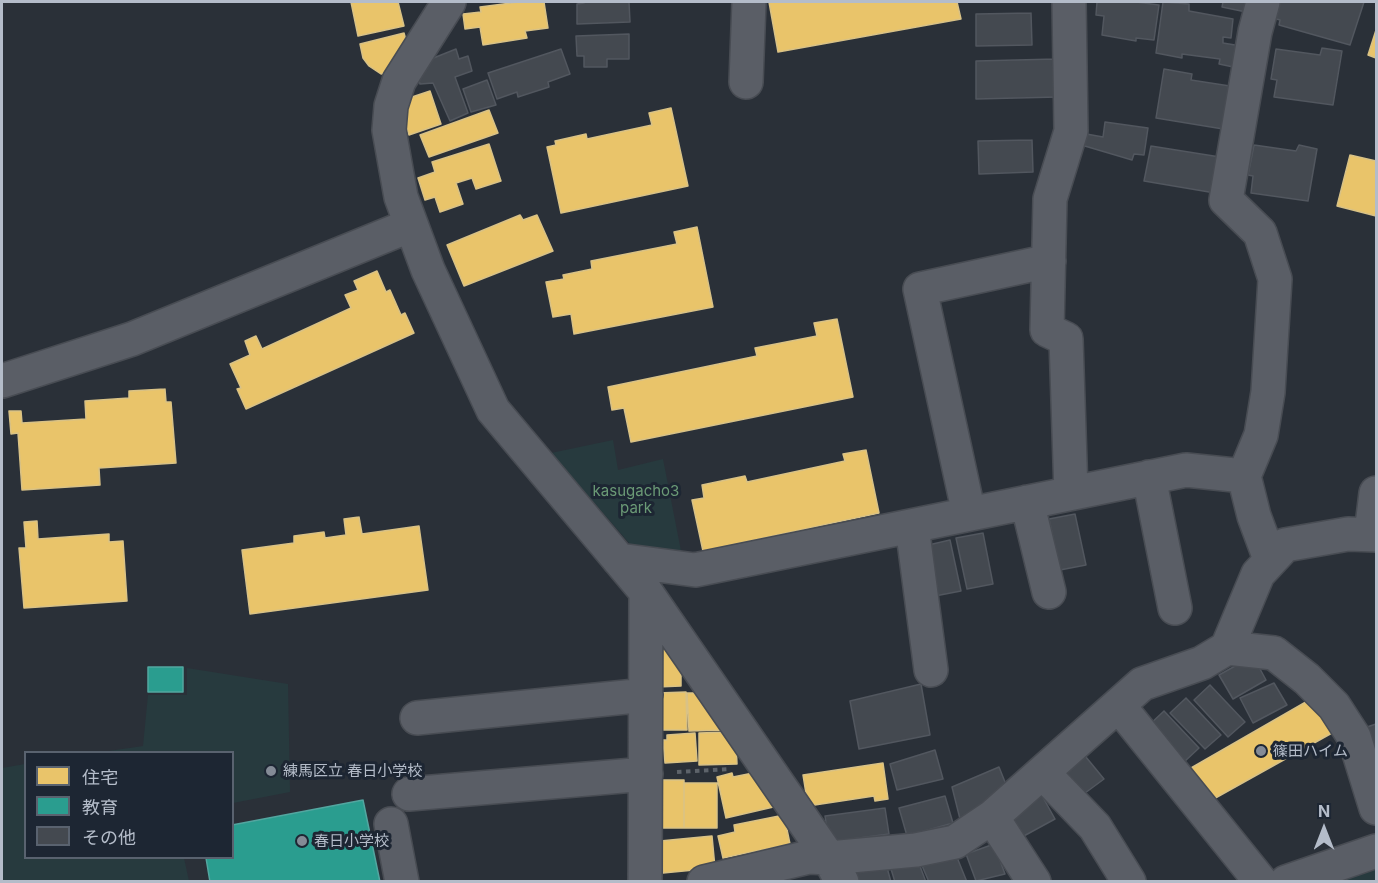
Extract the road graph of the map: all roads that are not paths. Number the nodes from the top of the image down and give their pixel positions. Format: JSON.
{"nodes":[{"id":1,"x":749,"y":2,"type":"edge"},
{"id":2,"x":1069,"y":2,"type":"edge"},
{"id":3,"x":1263,"y":2,"type":"edge"},
{"id":4,"x":455,"y":3,"type":"edge"},
{"id":5,"x":746,"y":82,"type":"dead end"},
{"id":6,"x":411,"y":225,"type":"junction"},
{"id":7,"x":1049,"y":261,"type":"junction"},
{"id":8,"x":2,"y":381,"type":"edge"},
{"id":9,"x":1244,"y":476,"type":"junction"},
{"id":10,"x":1149,"y":477,"type":"junction"},
{"id":11,"x":1071,"y":493,"type":"junction"},
{"id":12,"x":1377,"y":493,"type":"edge"},
{"id":13,"x":1027,"y":502,"type":"junction"},
{"id":14,"x":969,"y":514,"type":"junction"},
{"id":15,"x":912,"y":526,"type":"junction"},
{"id":16,"x":1374,"y":534,"type":"edge"},
{"id":17,"x":1270,"y":559,"type":"junction"},
{"id":18,"x":619,"y":560,"type":"junction"},
{"id":19,"x":646,"y":592,"type":"junction"},
{"id":20,"x":1049,"y":592,"type":"dead end"},
{"id":21,"x":1175,"y":608,"type":"dead end"},
{"id":22,"x":1227,"y":648,"type":"junction"},
{"id":23,"x":931,"y":670,"type":"dead end"},
{"id":24,"x":646,"y":694,"type":"junction"},
{"id":25,"x":1119,"y":706,"type":"junction"},
{"id":26,"x":417,"y":718,"type":"dead end"},
{"id":27,"x":1043,"y":773,"type":"junction"},
{"id":28,"x":646,"y":774,"type":"junction"},
{"id":29,"x":409,"y":794,"type":"dead end"},
{"id":30,"x":1377,"y":808,"type":"edge"},
{"id":31,"x":992,"y":817,"type":"junction"},
{"id":32,"x":391,"y":824,"type":"dead end"},
{"id":33,"x":1377,"y":851,"type":"edge"},
{"id":34,"x":835,"y":870,"type":"edge"},
{"id":35,"x":402,"y":882,"type":"edge"},
{"id":36,"x":645,"y":882,"type":"edge"},
{"id":37,"x":704,"y":882,"type":"edge"},
{"id":38,"x":1035,"y":882,"type":"edge"},
{"id":39,"x":1129,"y":882,"type":"edge"},
{"id":40,"x":1261,"y":882,"type":"edge"},
{"id":41,"x":1286,"y":882,"type":"edge"}],
"edges":[{"from":1,"to":5,"type":"street"},
{"from":2,"to":7,"type":"street"},
{"from":3,"to":9,"type":"street"},
{"from":4,"to":6,"type":"street"},
{"from":6,"to":8,"type":"street"},
{"from":6,"to":18,"type":"street"},
{"from":7,"to":11,"type":"street"},
{"from":7,"to":14,"type":"street"},
{"from":9,"to":10,"type":"street"},
{"from":9,"to":17,"type":"street"},
{"from":10,"to":11,"type":"street"},
{"from":10,"to":21,"type":"street"},
{"from":11,"to":13,"type":"street"},
{"from":12,"to":16,"type":"street"},
{"from":13,"to":14,"type":"street"},
{"from":13,"to":20,"type":"street"},
{"from":14,"to":15,"type":"street"},
{"from":15,"to":18,"type":"street"},
{"from":15,"to":23,"type":"street"},
{"from":16,"to":17,"type":"street"},
{"from":17,"to":22,"type":"street"},
{"from":18,"to":19,"type":"street"},
{"from":19,"to":24,"type":"street"},
{"from":19,"to":34,"type":"street"},
{"from":22,"to":25,"type":"street"},
{"from":22,"to":30,"type":"street"},
{"from":24,"to":26,"type":"street"},
{"from":24,"to":28,"type":"street"},
{"from":25,"to":27,"type":"street"},
{"from":25,"to":40,"type":"street"},
{"from":27,"to":31,"type":"street"},
{"from":27,"to":39,"type":"street"},
{"from":28,"to":29,"type":"street"},
{"from":28,"to":36,"type":"street"},
{"from":31,"to":34,"type":"street"},
{"from":31,"to":38,"type":"street"},
{"from":32,"to":35,"type":"street"},
{"from":33,"to":41,"type":"street"},
{"from":34,"to":37,"type":"street"}]}
